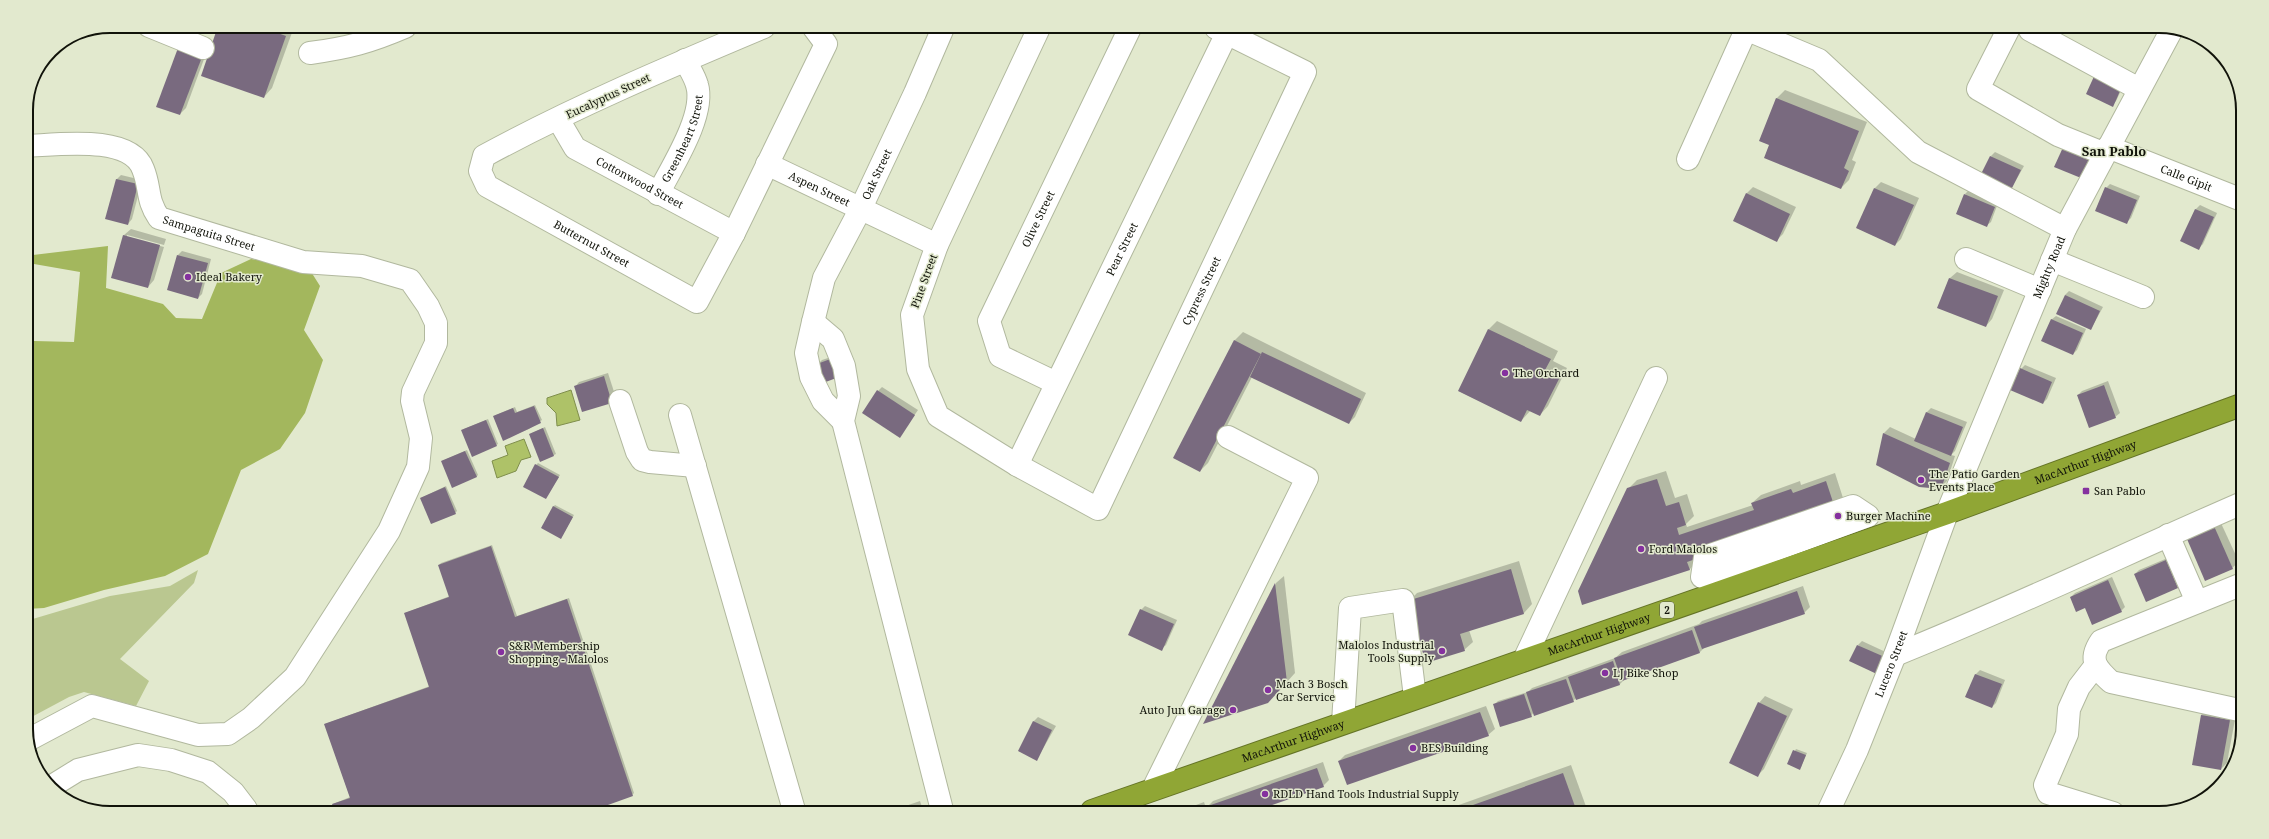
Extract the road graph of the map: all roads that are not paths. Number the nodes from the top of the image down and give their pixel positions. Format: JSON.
{"nodes":[{"id":1,"x":166,"y":33,"type":"edge"},
{"id":2,"x":391,"y":33,"type":"edge"},
{"id":3,"x":750,"y":33,"type":"edge"},
{"id":4,"x":818,"y":33,"type":"edge"},
{"id":5,"x":941,"y":33,"type":"edge"},
{"id":6,"x":1037,"y":33,"type":"edge"},
{"id":7,"x":1128,"y":33,"type":"edge"},
{"id":8,"x":1221,"y":33,"type":"edge"},
{"id":9,"x":1226,"y":33,"type":"edge"},
{"id":10,"x":1746,"y":33,"type":"edge"},
{"id":11,"x":1754,"y":33,"type":"edge"},
{"id":12,"x":2006,"y":33,"type":"edge"},
{"id":13,"x":2036,"y":33,"type":"edge"},
{"id":14,"x":2169,"y":34,"type":"edge"},
{"id":15,"x":203,"y":48,"type":"dead end"},
{"id":16,"x":310,"y":53,"type":"dead end"},
{"id":17,"x":685,"y":60,"type":"junction"},
{"id":18,"x":2139,"y":89,"type":"junction"},
{"id":19,"x":558,"y":119,"type":"junction"},
{"id":20,"x":33,"y":146,"type":"edge"},
{"id":21,"x":2107,"y":151,"type":"junction"},
{"id":22,"x":1688,"y":159,"type":"dead end"},
{"id":23,"x":767,"y":164,"type":"junction"},
{"id":24,"x":487,"y":186,"type":"joint"},
{"id":25,"x":658,"y":194,"type":"junction"},
{"id":26,"x":2236,"y":198,"type":"edge"},
{"id":27,"x":861,"y":208,"type":"junction"},
{"id":28,"x":2065,"y":229,"type":"junction"},
{"id":29,"x":734,"y":234,"type":"junction"},
{"id":30,"x":937,"y":245,"type":"junction"},
{"id":31,"x":1966,"y":259,"type":"dead end"},
{"id":32,"x":2052,"y":260,"type":"junction"},
{"id":33,"x":2040,"y":290,"type":"junction"},
{"id":34,"x":2143,"y":298,"type":"dead end"},
{"id":35,"x":813,"y":322,"type":"junction"},
{"id":36,"x":1656,"y":378,"type":"dead end"},
{"id":37,"x":1056,"y":383,"type":"junction"},
{"id":38,"x":620,"y":401,"type":"dead end"},
{"id":39,"x":2236,"y":407,"type":"edge"},
{"id":40,"x":680,"y":415,"type":"dead end"},
{"id":41,"x":843,"y":421,"type":"junction"},
{"id":42,"x":1228,"y":437,"type":"dead end"},
{"id":43,"x":1017,"y":465,"type":"junction"},
{"id":44,"x":695,"y":466,"type":"junction"},
{"id":45,"x":2236,"y":506,"type":"edge"},
{"id":46,"x":1098,"y":509,"type":"joint"},
{"id":47,"x":1947,"y":514,"type":"junction"},
{"id":48,"x":2168,"y":535,"type":"junction"},
{"id":49,"x":1788,"y":545,"type":"junction"},
{"id":50,"x":1797,"y":566,"type":"junction"},
{"id":51,"x":2236,"y":587,"type":"edge"},
{"id":52,"x":2197,"y":602,"type":"junction"},
{"id":53,"x":1896,"y":655,"type":"junction"},
{"id":54,"x":1524,"y":660,"type":"junction"},
{"id":55,"x":2096,"y":665,"type":"junction"},
{"id":56,"x":1415,"y":697,"type":"junction"},
{"id":57,"x":2236,"y":709,"type":"edge"},
{"id":58,"x":1343,"y":723,"type":"junction"},
{"id":59,"x":33,"y":737,"type":"edge"},
{"id":60,"x":56,"y":784,"type":"edge"},
{"id":61,"x":1153,"y":789,"type":"junction"},
{"id":62,"x":244,"y":806,"type":"edge"},
{"id":63,"x":793,"y":806,"type":"edge"},
{"id":64,"x":941,"y":806,"type":"edge"},
{"id":65,"x":1106,"y":806,"type":"edge"},
{"id":66,"x":1831,"y":806,"type":"edge"},
{"id":67,"x":2090,"y":806,"type":"edge"}],
"edges":[{"from":1,"to":15,"type":"street"},
{"from":2,"to":16,"type":"street"},
{"from":3,"to":17,"type":"street","name":"Eucalyptus Street"},
{"from":4,"to":23,"type":"street"},
{"from":5,"to":27,"type":"street","name":"Oak Street"},
{"from":6,"to":30,"type":"street","name":"Pine Street"},
{"from":7,"to":37,"type":"street","name":"Olive Street"},
{"from":8,"to":37,"type":"street","name":"Pear Street"},
{"from":9,"to":46,"type":"street","name":"Cypress Street"},
{"from":10,"to":22,"type":"street"},
{"from":11,"to":28,"type":"street"},
{"from":12,"to":21,"type":"street","name":"Calle Gipit"},
{"from":13,"to":18,"type":"street"},
{"from":14,"to":18,"type":"street","name":"Mighty Road"},
{"from":17,"to":19,"type":"street","name":"Eucalyptus Street"},
{"from":17,"to":25,"type":"street","name":"Greenheart Street"},
{"from":18,"to":21,"type":"street","name":"Mighty Road"},
{"from":19,"to":24,"type":"street","name":"Eucalyptus Street"},
{"from":19,"to":25,"type":"street","name":"Cottonwood Street"},
{"from":20,"to":59,"type":"street","name":"Sampaguita Street"},
{"from":21,"to":26,"type":"street","name":"Calle Gipit"},
{"from":21,"to":28,"type":"street","name":"Mighty Road"},
{"from":23,"to":27,"type":"street","name":"Aspen Street"},
{"from":23,"to":29,"type":"street"},
{"from":24,"to":29,"type":"street","name":"Butternut Street"},
{"from":25,"to":29,"type":"street","name":"Cottonwood Street"},
{"from":27,"to":30,"type":"street","name":"Aspen Street"},
{"from":27,"to":35,"type":"street","name":"Oak Street"},
{"from":28,"to":32,"type":"street","name":"Mighty Road"},
{"from":30,"to":43,"type":"street","name":"Pine Street"},
{"from":31,"to":33,"type":"street"},
{"from":32,"to":33,"type":"street","name":"Mighty Road"},
{"from":32,"to":34,"type":"street"},
{"from":33,"to":47,"type":"street","name":"Mighty Road"},
{"from":35,"to":41,"type":"street","name":"Oak Street"},
{"from":35,"to":41,"type":"street"},
{"from":36,"to":54,"type":"street"},
{"from":37,"to":43,"type":"street","name":"Pear Street"},
{"from":38,"to":44,"type":"street"},
{"from":39,"to":47,"type":"highway","name":"MacArthur Highway","number":"2"},
{"from":40,"to":44,"type":"street"},
{"from":41,"to":64,"type":"street"},
{"from":42,"to":61,"type":"street"},
{"from":43,"to":46,"type":"street","name":"Pine Street"},
{"from":44,"to":63,"type":"street"},
{"from":45,"to":48,"type":"street"},
{"from":47,"to":50,"type":"highway","name":"MacArthur Highway","number":"2"},
{"from":47,"to":53,"type":"street","name":"Lucero Street"},
{"from":48,"to":52,"type":"street"},
{"from":48,"to":53,"type":"street"},
{"from":49,"to":49,"type":"street"},
{"from":49,"to":50,"type":"street"},
{"from":50,"to":54,"type":"highway","name":"MacArthur Highway","number":"2"},
{"from":51,"to":52,"type":"street"},
{"from":52,"to":55,"type":"street"},
{"from":53,"to":66,"type":"street","name":"Lucero Street"},
{"from":54,"to":56,"type":"highway","name":"MacArthur Highway","number":"2"},
{"from":55,"to":57,"type":"street"},
{"from":55,"to":67,"type":"street"},
{"from":56,"to":58,"type":"highway","name":"MacArthur Highway","number":"2"},
{"from":56,"to":58,"type":"street"},
{"from":58,"to":61,"type":"highway","name":"MacArthur Highway","number":"2"},
{"from":60,"to":62,"type":"street"},
{"from":61,"to":65,"type":"highway","name":"MacArthur Highway","number":"2"}]}
